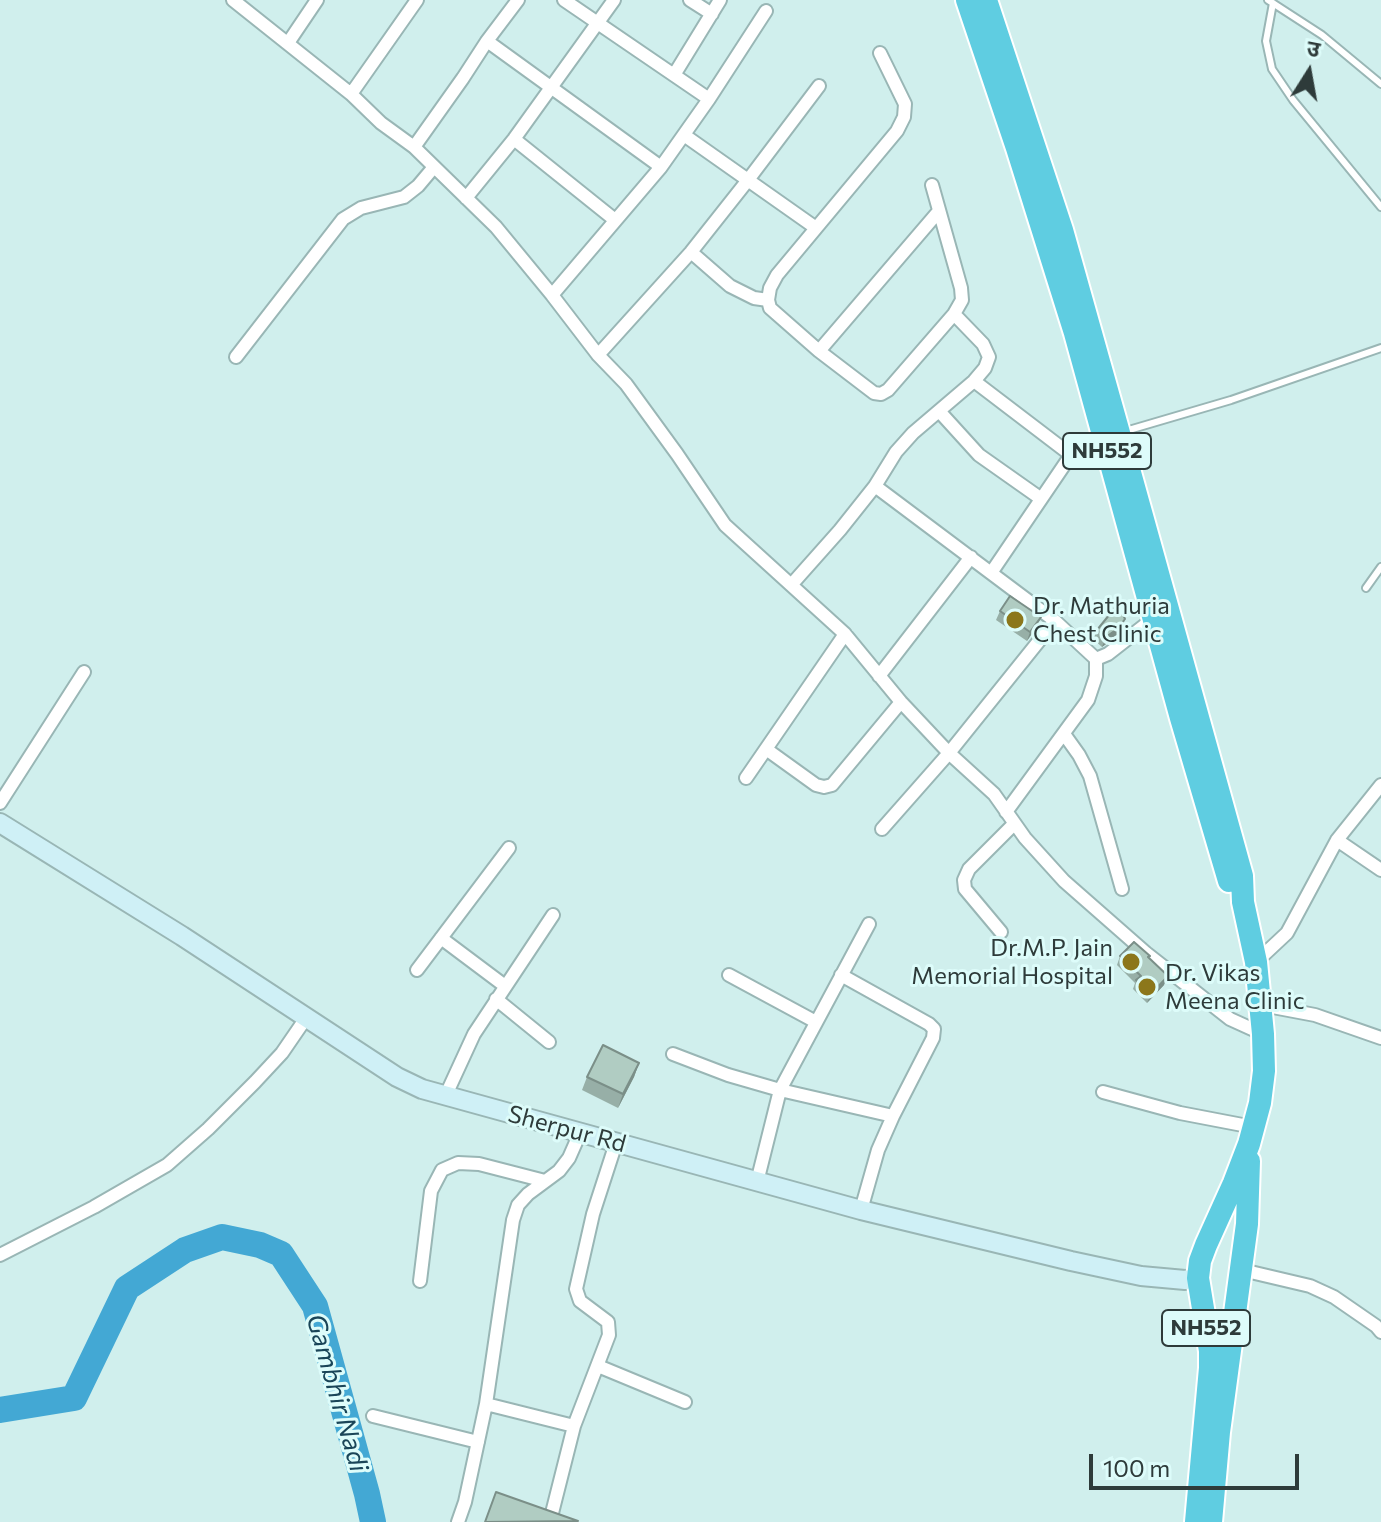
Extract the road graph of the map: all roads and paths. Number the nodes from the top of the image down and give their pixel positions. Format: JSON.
{"nodes":[{"id":1,"x":233,"y":0,"type":"edge"},
{"id":2,"x":317,"y":0,"type":"edge"},
{"id":3,"x":417,"y":0,"type":"edge"},
{"id":4,"x":518,"y":0,"type":"edge"},
{"id":5,"x":564,"y":0,"type":"edge"},
{"id":6,"x":614,"y":0,"type":"edge"},
{"id":7,"x":690,"y":0,"type":"edge"},
{"id":8,"x":720,"y":0,"type":"edge"},
{"id":9,"x":967,"y":0,"type":"edge"},
{"id":10,"x":986,"y":0,"type":"edge"},
{"id":11,"x":1270,"y":2,"type":"edge"},
{"id":12,"x":766,"y":11,"type":"dead end"},
{"id":13,"x":712,"y":14,"type":"junction"},
{"id":14,"x":598,"y":24,"type":"junction"},
{"id":15,"x":487,"y":41,"type":"junction"},
{"id":16,"x":288,"y":43,"type":"junction"},
{"id":17,"x":880,"y":53,"type":"dead end"},
{"id":18,"x":674,"y":75,"type":"junction"},
{"id":19,"x":1381,"y":84,"type":"edge"},
{"id":20,"x":819,"y":86,"type":"dead end"},
{"id":21,"x":552,"y":87,"type":"junction"},
{"id":22,"x":351,"y":94,"type":"junction"},
{"id":23,"x":709,"y":99,"type":"junction"},
{"id":24,"x":684,"y":135,"type":"junction"},
{"id":25,"x":514,"y":139,"type":"junction"},
{"id":26,"x":414,"y":147,"type":"junction"},
{"id":27,"x":434,"y":167,"type":"junction"},
{"id":28,"x":661,"y":167,"type":"junction"},
{"id":29,"x":748,"y":180,"type":"junction"},
{"id":30,"x":932,"y":185,"type":"dead end"},
{"id":31,"x":466,"y":198,"type":"junction"},
{"id":32,"x":1381,"y":207,"type":"edge"},
{"id":33,"x":939,"y":211,"type":"junction"},
{"id":34,"x":615,"y":220,"type":"junction"},
{"id":35,"x":816,"y":228,"type":"junction"},
{"id":36,"x":691,"y":252,"type":"junction"},
{"id":37,"x":552,"y":295,"type":"junction"},
{"id":38,"x":768,"y":300,"type":"junction"},
{"id":39,"x":954,"y":314,"type":"junction"},
{"id":40,"x":1381,"y":348,"type":"edge"},
{"id":41,"x":819,"y":351,"type":"junction"},
{"id":42,"x":598,"y":355,"type":"junction"},
{"id":43,"x":236,"y":357,"type":"dead end"},
{"id":44,"x":974,"y":381,"type":"junction"},
{"id":45,"x":939,"y":411,"type":"junction"},
{"id":46,"x":1111,"y":436,"type":"junction"},
{"id":47,"x":1071,"y":455,"type":"junction"},
{"id":48,"x":875,"y":486,"type":"junction"},
{"id":49,"x":1040,"y":498,"type":"junction"},
{"id":50,"x":971,"y":557,"type":"junction"},
{"id":51,"x":1381,"y":567,"type":"edge"},
{"id":52,"x":991,"y":573,"type":"junction"},
{"id":53,"x":792,"y":584,"type":"junction"},
{"id":54,"x":1366,"y":588,"type":"dead end"},
{"id":55,"x":1154,"y":618,"type":"junction"},
{"id":56,"x":1055,"y":621,"type":"junction"},
{"id":57,"x":845,"y":634,"type":"junction"},
{"id":58,"x":1096,"y":659,"type":"junction"},
{"id":59,"x":84,"y":672,"type":"dead end"},
{"id":60,"x":879,"y":676,"type":"junction"},
{"id":61,"x":901,"y":702,"type":"junction"},
{"id":62,"x":1064,"y":734,"type":"junction"},
{"id":63,"x":766,"y":749,"type":"junction"},
{"id":64,"x":949,"y":753,"type":"junction"},
{"id":65,"x":746,"y":778,"type":"dead end"},
{"id":66,"x":1380,"y":789,"type":"edge"},
{"id":67,"x":0,"y":803,"type":"edge"},
{"id":68,"x":1006,"y":812,"type":"junction"},
{"id":69,"x":0,"y":823,"type":"edge"},
{"id":70,"x":1014,"y":824,"type":"junction"},
{"id":71,"x":882,"y":829,"type":"dead end"},
{"id":72,"x":1337,"y":840,"type":"junction"},
{"id":73,"x":509,"y":848,"type":"dead end"},
{"id":74,"x":1381,"y":870,"type":"edge"},
{"id":75,"x":1122,"y":889,"type":"dead end"},
{"id":76,"x":1243,"y":902,"type":"junction"},
{"id":77,"x":553,"y":915,"type":"dead end"},
{"id":78,"x":869,"y":924,"type":"dead end"},
{"id":79,"x":1001,"y":932,"type":"dead end"},
{"id":80,"x":441,"y":938,"type":"junction"},
{"id":81,"x":1256,"y":962,"type":"junction"},
{"id":82,"x":417,"y":970,"type":"dead end"},
{"id":83,"x":729,"y":975,"type":"dead end"},
{"id":84,"x":841,"y":975,"type":"junction"},
{"id":85,"x":505,"y":986,"type":"junction"},
{"id":86,"x":496,"y":999,"type":"junction"},
{"id":87,"x":1262,"y":1005,"type":"junction"},
{"id":88,"x":306,"y":1018,"type":"junction"},
{"id":89,"x":816,"y":1022,"type":"junction"},
{"id":90,"x":1263,"y":1034,"type":"junction"},
{"id":91,"x":1381,"y":1038,"type":"edge"},
{"id":92,"x":549,"y":1042,"type":"dead end"},
{"id":93,"x":673,"y":1054,"type":"dead end"},
{"id":94,"x":780,"y":1090,"type":"junction"},
{"id":95,"x":1103,"y":1092,"type":"dead end"},
{"id":96,"x":445,"y":1097,"type":"junction"},
{"id":97,"x":893,"y":1116,"type":"junction"},
{"id":98,"x":580,"y":1133,"type":"junction"},
{"id":99,"x":1251,"y":1136,"type":"junction"},
{"id":100,"x":616,"y":1143,"type":"junction"},
{"id":101,"x":545,"y":1181,"type":"junction"},
{"id":102,"x":757,"y":1182,"type":"junction"},
{"id":103,"x":861,"y":1210,"type":"junction"},
{"id":104,"x":0,"y":1255,"type":"edge"},
{"id":105,"x":1242,"y":1270,"type":"junction"},
{"id":106,"x":1198,"y":1278,"type":"junction"},
{"id":107,"x":420,"y":1281,"type":"dead end"},
{"id":108,"x":1381,"y":1332,"type":"edge"},
{"id":109,"x":598,"y":1366,"type":"junction"},
{"id":110,"x":685,"y":1402,"type":"dead end"},
{"id":111,"x":486,"y":1404,"type":"junction"},
{"id":112,"x":373,"y":1416,"type":"dead end"},
{"id":113,"x":574,"y":1426,"type":"junction"},
{"id":114,"x":478,"y":1442,"type":"junction"},
{"id":115,"x":550,"y":1521,"type":"edge"},
{"id":116,"x":458,"y":1522,"type":"edge"},
{"id":117,"x":1196,"y":1522,"type":"edge"},
{"id":118,"x":1211,"y":1522,"type":"edge"}],
"edges":[{"from":1,"to":16,"type":"street"},
{"from":2,"to":16,"type":"street"},
{"from":3,"to":22,"type":"street"},
{"from":4,"to":15,"type":"street"},
{"from":5,"to":14,"type":"street"},
{"from":6,"to":14,"type":"street"},
{"from":7,"to":13,"type":"street"},
{"from":8,"to":13,"type":"street"},
{"from":9,"to":46,"type":"highway","number":"NH552"},
{"from":10,"to":46,"type":"highway","number":"NH552"},
{"from":11,"to":19,"type":"lane"},
{"from":11,"to":32,"type":"lane"},
{"from":12,"to":23,"type":"street"},
{"from":13,"to":18,"type":"street"},
{"from":14,"to":18,"type":"street"},
{"from":14,"to":21,"type":"street"},
{"from":15,"to":21,"type":"street"},
{"from":15,"to":26,"type":"street"},
{"from":16,"to":22,"type":"street"},
{"from":17,"to":35,"type":"street"},
{"from":18,"to":23,"type":"street"},
{"from":20,"to":29,"type":"street"},
{"from":21,"to":25,"type":"street"},
{"from":21,"to":28,"type":"street"},
{"from":22,"to":26,"type":"street"},
{"from":23,"to":24,"type":"street"},
{"from":24,"to":28,"type":"street"},
{"from":24,"to":29,"type":"street"},
{"from":25,"to":31,"type":"street"},
{"from":25,"to":34,"type":"street"},
{"from":26,"to":27,"type":"street"},
{"from":27,"to":31,"type":"street"},
{"from":27,"to":43,"type":"street"},
{"from":28,"to":34,"type":"street"},
{"from":29,"to":35,"type":"street"},
{"from":29,"to":36,"type":"street"},
{"from":30,"to":33,"type":"street"},
{"from":31,"to":37,"type":"street"},
{"from":33,"to":39,"type":"street"},
{"from":33,"to":41,"type":"street"},
{"from":34,"to":37,"type":"street"},
{"from":35,"to":38,"type":"street"},
{"from":36,"to":38,"type":"street"},
{"from":36,"to":42,"type":"street"},
{"from":37,"to":42,"type":"street"},
{"from":38,"to":41,"type":"street"},
{"from":39,"to":41,"type":"street"},
{"from":39,"to":44,"type":"street"},
{"from":40,"to":46,"type":"lane"},
{"from":42,"to":53,"type":"street"},
{"from":44,"to":45,"type":"street"},
{"from":44,"to":47,"type":"street"},
{"from":45,"to":48,"type":"street"},
{"from":45,"to":49,"type":"street"},
{"from":46,"to":47,"type":"street"},
{"from":46,"to":55,"type":"highway","number":"NH552"},
{"from":46,"to":76,"type":"highway","number":"NH552"},
{"from":47,"to":49,"type":"street"},
{"from":48,"to":50,"type":"street"},
{"from":48,"to":53,"type":"street"},
{"from":49,"to":52,"type":"street"},
{"from":50,"to":52,"type":"street"},
{"from":50,"to":60,"type":"street"},
{"from":51,"to":54,"type":"lane"},
{"from":52,"to":56,"type":"street"},
{"from":53,"to":57,"type":"street"},
{"from":55,"to":58,"type":"street"},
{"from":55,"to":76,"type":"highway","number":"NH552"},
{"from":56,"to":58,"type":"street"},
{"from":56,"to":64,"type":"street"},
{"from":57,"to":60,"type":"street"},
{"from":57,"to":63,"type":"street"},
{"from":58,"to":62,"type":"street"},
{"from":59,"to":67,"type":"street"},
{"from":60,"to":61,"type":"street"},
{"from":61,"to":63,"type":"street"},
{"from":61,"to":64,"type":"street"},
{"from":62,"to":68,"type":"street"},
{"from":62,"to":75,"type":"street"},
{"from":63,"to":65,"type":"street"},
{"from":64,"to":68,"type":"street"},
{"from":64,"to":71,"type":"street"},
{"from":66,"to":72,"type":"street"},
{"from":68,"to":70,"type":"street"},
{"from":69,"to":88,"type":"street","name":"Sherpur Rd"},
{"from":70,"to":79,"type":"street"},
{"from":70,"to":90,"type":"street"},
{"from":72,"to":74,"type":"street"},
{"from":72,"to":81,"type":"street"},
{"from":73,"to":80,"type":"street"},
{"from":76,"to":81,"type":"highway","number":"NH552"},
{"from":77,"to":85,"type":"street"},
{"from":78,"to":84,"type":"street"},
{"from":80,"to":82,"type":"street"},
{"from":80,"to":85,"type":"street"},
{"from":81,"to":87,"type":"highway","number":"NH552"},
{"from":83,"to":89,"type":"street"},
{"from":84,"to":89,"type":"street"},
{"from":84,"to":97,"type":"street"},
{"from":85,"to":86,"type":"street"},
{"from":86,"to":92,"type":"street"},
{"from":86,"to":96,"type":"street"},
{"from":87,"to":90,"type":"highway","number":"NH552"},
{"from":87,"to":91,"type":"street"},
{"from":88,"to":96,"type":"street","name":"Sherpur Rd"},
{"from":88,"to":104,"type":"street"},
{"from":89,"to":94,"type":"street"},
{"from":90,"to":99,"type":"highway","number":"NH552"},
{"from":93,"to":94,"type":"street"},
{"from":94,"to":97,"type":"street"},
{"from":94,"to":102,"type":"street"},
{"from":95,"to":99,"type":"street"},
{"from":96,"to":98,"type":"street","name":"Sherpur Rd"},
{"from":97,"to":103,"type":"street"},
{"from":98,"to":100,"type":"street","name":"Sherpur Rd"},
{"from":98,"to":101,"type":"street"},
{"from":99,"to":105,"type":"highway","number":"NH552"},
{"from":99,"to":106,"type":"highway","number":"NH552"},
{"from":100,"to":102,"type":"street","name":"Sherpur Rd"},
{"from":100,"to":109,"type":"street"},
{"from":101,"to":107,"type":"street"},
{"from":101,"to":111,"type":"street"},
{"from":102,"to":103,"type":"street","name":"Sherpur Rd"},
{"from":103,"to":106,"type":"street","name":"Sherpur Rd"},
{"from":105,"to":108,"type":"street"},
{"from":105,"to":118,"type":"highway","number":"NH552"},
{"from":106,"to":117,"type":"highway","number":"NH552"},
{"from":109,"to":110,"type":"street"},
{"from":109,"to":113,"type":"street"},
{"from":111,"to":113,"type":"street"},
{"from":111,"to":114,"type":"street"},
{"from":112,"to":114,"type":"street"},
{"from":113,"to":115,"type":"street"},
{"from":114,"to":116,"type":"street"}]}
